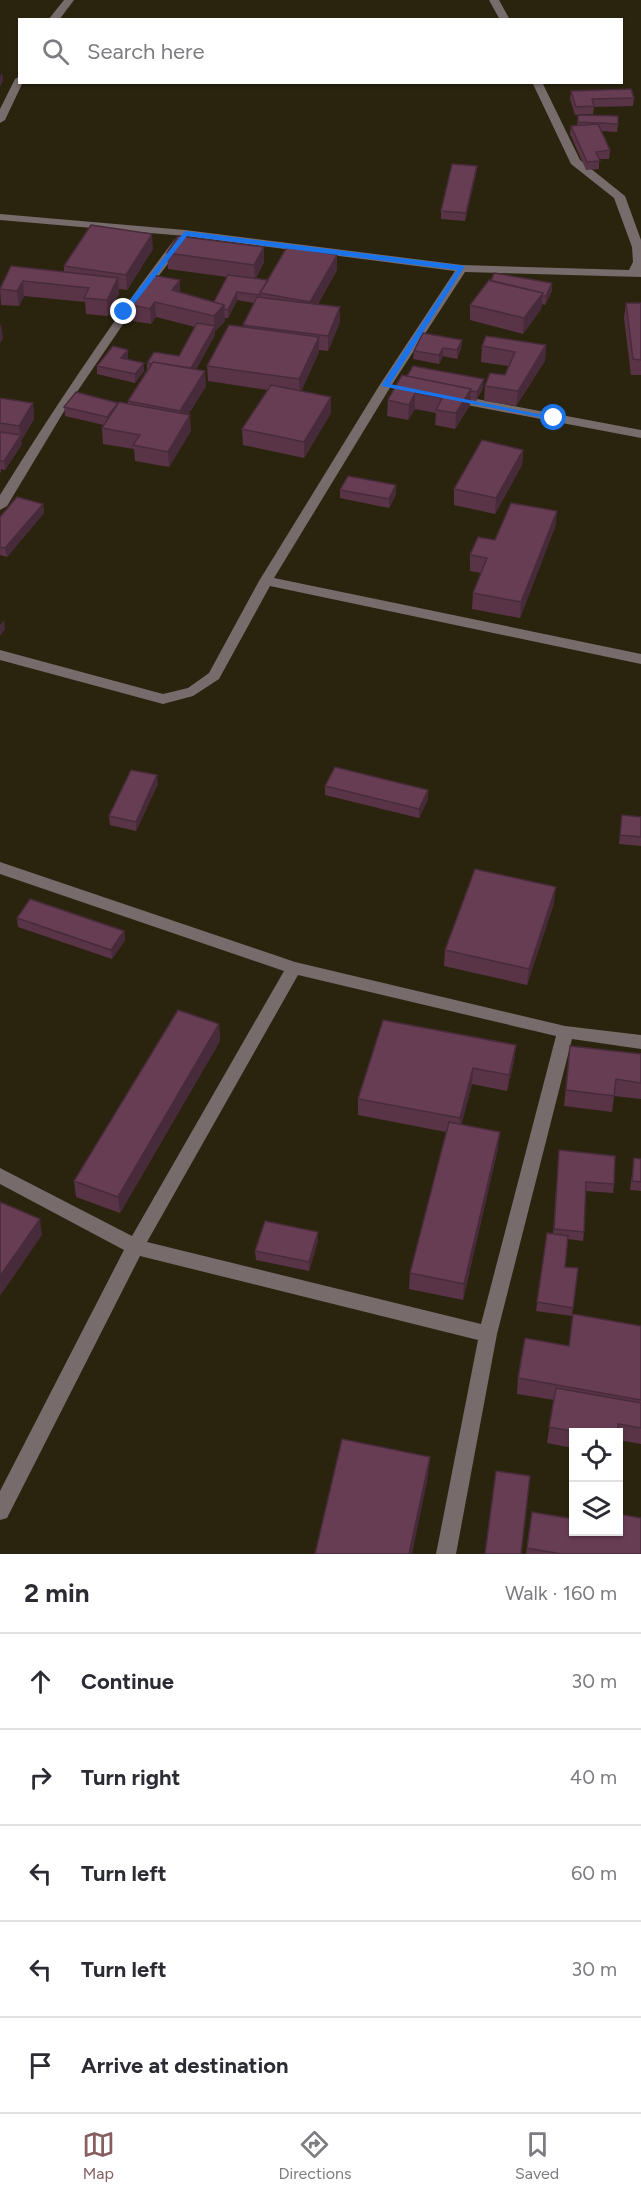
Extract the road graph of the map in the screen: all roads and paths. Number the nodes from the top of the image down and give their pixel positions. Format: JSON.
{"nodes":[{"id":1,"x":69,"y":0,"type":"edge"},
{"id":2,"x":494,"y":0,"type":"edge"},
{"id":3,"x":55,"y":18,"type":"edge"},
{"id":4,"x":505,"y":18,"type":"edge"},
{"id":5,"x":18,"y":83,"type":"edge"},
{"id":6,"x":538,"y":84,"type":"edge"},
{"id":7,"x":0,"y":120,"type":"edge"},
{"id":8,"x":0,"y":217,"type":"edge"},
{"id":9,"x":185,"y":233,"type":"junction"},
{"id":10,"x":462,"y":268,"type":"junction"},
{"id":11,"x":637,"y":273,"type":"edge"},
{"id":12,"x":441,"y":397,"type":"edge"},
{"id":13,"x":641,"y":434,"type":"edge"},
{"id":14,"x":0,"y":506,"type":"edge"},
{"id":15,"x":266,"y":581,"type":"junction"},
{"id":16,"x":0,"y":655,"type":"edge"},
{"id":17,"x":641,"y":659,"type":"edge"},
{"id":18,"x":0,"y":868,"type":"edge"},
{"id":19,"x":294,"y":968,"type":"junction"},
{"id":20,"x":565,"y":1032,"type":"junction"},
{"id":21,"x":641,"y":1041,"type":"edge"},
{"id":22,"x":0,"y":1175,"type":"edge"},
{"id":23,"x":135,"y":1247,"type":"junction"},
{"id":24,"x":488,"y":1334,"type":"junction"},
{"id":25,"x":0,"y":1511,"type":"edge"},
{"id":26,"x":446,"y":1554,"type":"edge"}],
"edges":[{"from":1,"to":3,"type":"street"},
{"from":2,"to":4,"type":"street"},
{"from":5,"to":7,"type":"street"},
{"from":6,"to":11,"type":"street"},
{"from":8,"to":9,"type":"street"},
{"from":9,"to":10,"type":"street"},
{"from":9,"to":14,"type":"street"},
{"from":10,"to":11,"type":"street"},
{"from":10,"to":15,"type":"street"},
{"from":12,"to":13,"type":"street"},
{"from":15,"to":16,"type":"street"},
{"from":15,"to":17,"type":"street"},
{"from":18,"to":19,"type":"street"},
{"from":19,"to":20,"type":"street"},
{"from":19,"to":23,"type":"street"},
{"from":20,"to":21,"type":"street"},
{"from":20,"to":24,"type":"street"},
{"from":22,"to":23,"type":"street"},
{"from":23,"to":24,"type":"street"},
{"from":23,"to":25,"type":"street"},
{"from":24,"to":26,"type":"street"}]}
